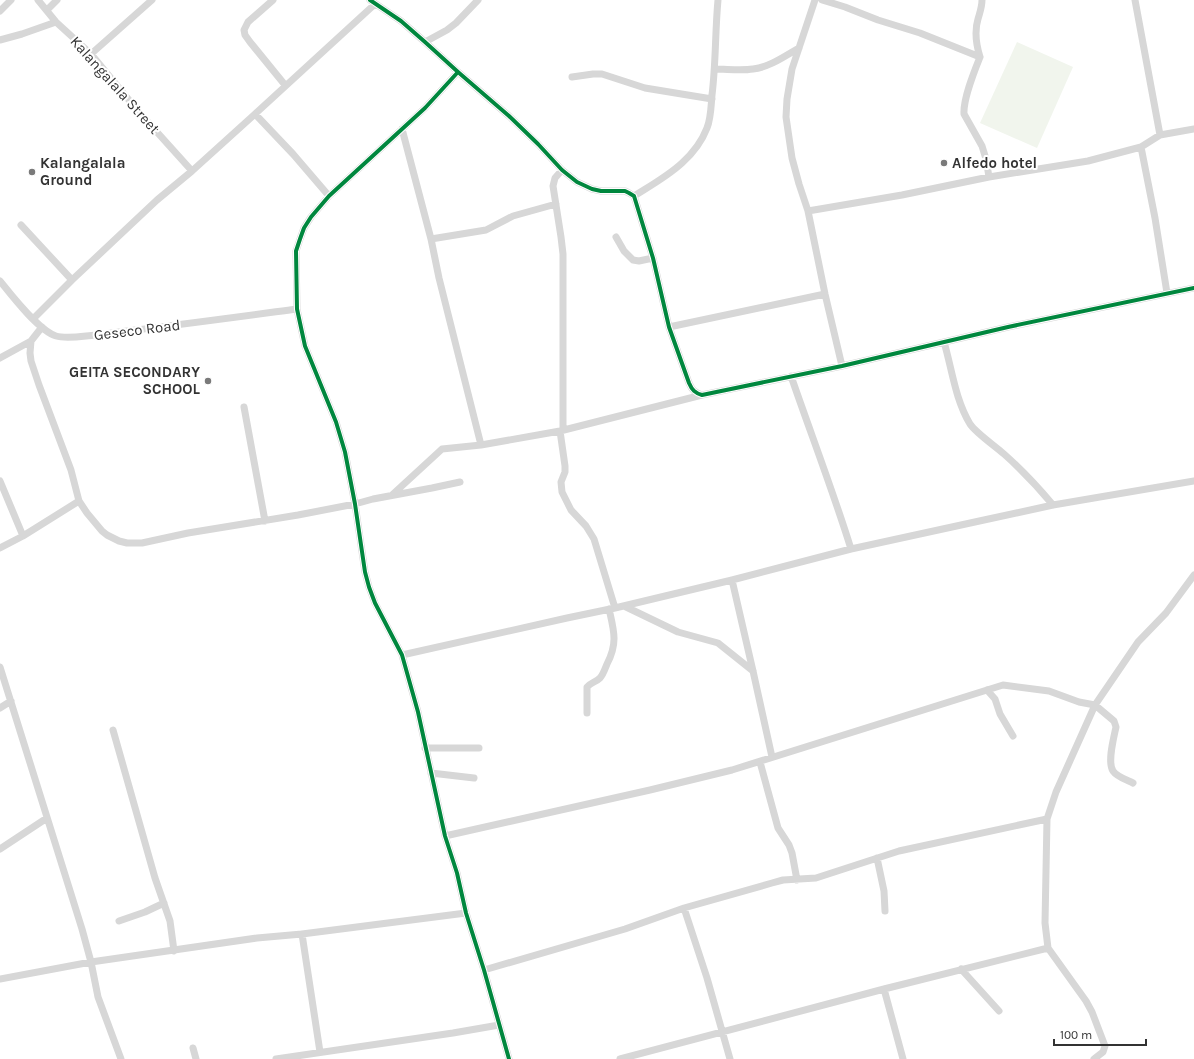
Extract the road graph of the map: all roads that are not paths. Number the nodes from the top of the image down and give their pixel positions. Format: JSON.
{"nodes":[{"id":1,"x":11,"y":0,"type":"edge"},
{"id":2,"x":38,"y":0,"type":"edge"},
{"id":3,"x":57,"y":0,"type":"edge"},
{"id":4,"x":152,"y":0,"type":"edge"},
{"id":5,"x":273,"y":0,"type":"edge"},
{"id":6,"x":478,"y":0,"type":"edge"},
{"id":7,"x":718,"y":0,"type":"edge"},
{"id":8,"x":815,"y":0,"type":"edge"},
{"id":9,"x":822,"y":0,"type":"edge"},
{"id":10,"x":982,"y":0,"type":"edge"},
{"id":11,"x":1135,"y":0,"type":"edge"},
{"id":12,"x":372,"y":2,"type":"edge"},
{"id":13,"x":47,"y":10,"type":"junction"},
{"id":14,"x":0,"y":11,"type":"edge"},
{"id":15,"x":56,"y":22,"type":"junction"},
{"id":16,"x":0,"y":40,"type":"edge"},
{"id":17,"x":425,"y":42,"type":"junction"},
{"id":18,"x":799,"y":48,"type":"junction"},
{"id":19,"x":91,"y":54,"type":"junction"},
{"id":20,"x":980,"y":57,"type":"junction"},
{"id":21,"x":715,"y":69,"type":"junction"},
{"id":22,"x":458,"y":72,"type":"junction"},
{"id":23,"x":572,"y":77,"type":"dead end"},
{"id":24,"x":285,"y":86,"type":"junction"},
{"id":25,"x":712,"y":99,"type":"junction"},
{"id":26,"x":255,"y":114,"type":"junction"},
{"id":27,"x":1194,"y":129,"type":"edge"},
{"id":28,"x":402,"y":130,"type":"junction"},
{"id":29,"x":1160,"y":135,"type":"junction"},
{"id":30,"x":1141,"y":147,"type":"junction"},
{"id":31,"x":562,"y":170,"type":"junction"},
{"id":32,"x":192,"y":171,"type":"junction"},
{"id":33,"x":989,"y":177,"type":"junction"},
{"id":34,"x":329,"y":196,"type":"junction"},
{"id":35,"x":634,"y":196,"type":"junction"},
{"id":36,"x":556,"y":204,"type":"junction"},
{"id":37,"x":808,"y":211,"type":"junction"},
{"id":38,"x":21,"y":225,"type":"dead end"},
{"id":39,"x":616,"y":237,"type":"dead end"},
{"id":40,"x":431,"y":239,"type":"junction"},
{"id":41,"x":654,"y":258,"type":"junction"},
{"id":42,"x":72,"y":280,"type":"junction"},
{"id":43,"x":0,"y":281,"type":"edge"},
{"id":44,"x":1194,"y":288,"type":"edge"},
{"id":45,"x":1167,"y":293,"type":"junction"},
{"id":46,"x":825,"y":294,"type":"junction"},
{"id":47,"x":297,"y":309,"type":"junction"},
{"id":48,"x":33,"y":319,"type":"junction"},
{"id":49,"x":42,"y":327,"type":"junction"},
{"id":50,"x":669,"y":327,"type":"junction"},
{"id":51,"x":31,"y":341,"type":"junction"},
{"id":52,"x":944,"y":342,"type":"junction"},
{"id":53,"x":0,"y":358,"type":"edge"},
{"id":54,"x":842,"y":366,"type":"junction"},
{"id":55,"x":792,"y":376,"type":"junction"},
{"id":56,"x":702,"y":395,"type":"junction"},
{"id":57,"x":244,"y":407,"type":"dead end"},
{"id":58,"x":561,"y":431,"type":"junction"},
{"id":59,"x":481,"y":445,"type":"junction"},
{"id":60,"x":0,"y":481,"type":"edge"},
{"id":61,"x":1194,"y":481,"type":"edge"},
{"id":62,"x":460,"y":482,"type":"dead end"},
{"id":63,"x":392,"y":495,"type":"junction"},
{"id":64,"x":79,"y":501,"type":"junction"},
{"id":65,"x":355,"y":504,"type":"junction"},
{"id":66,"x":1053,"y":505,"type":"junction"},
{"id":67,"x":266,"y":521,"type":"junction"},
{"id":68,"x":23,"y":536,"type":"junction"},
{"id":69,"x":0,"y":548,"type":"edge"},
{"id":70,"x":851,"y":549,"type":"junction"},
{"id":71,"x":1194,"y":575,"type":"edge"},
{"id":72,"x":732,"y":580,"type":"junction"},
{"id":73,"x":624,"y":606,"type":"junction"},
{"id":74,"x":612,"y":609,"type":"junction"},
{"id":75,"x":402,"y":655,"type":"junction"},
{"id":76,"x":0,"y":667,"type":"edge"},
{"id":77,"x":753,"y":671,"type":"junction"},
{"id":78,"x":987,"y":690,"type":"junction"},
{"id":79,"x":10,"y":701,"type":"junction"},
{"id":80,"x":1095,"y":705,"type":"junction"},
{"id":81,"x":0,"y":708,"type":"edge"},
{"id":82,"x":588,"y":713,"type":"dead end"},
{"id":83,"x":113,"y":730,"type":"dead end"},
{"id":84,"x":1013,"y":736,"type":"dead end"},
{"id":85,"x":425,"y":748,"type":"junction"},
{"id":86,"x":479,"y":748,"type":"dead end"},
{"id":87,"x":772,"y":757,"type":"junction"},
{"id":88,"x":760,"y":762,"type":"junction"},
{"id":89,"x":431,"y":773,"type":"junction"},
{"id":90,"x":474,"y":778,"type":"dead end"},
{"id":91,"x":1133,"y":783,"type":"dead end"},
{"id":92,"x":47,"y":818,"type":"junction"},
{"id":93,"x":1047,"y":819,"type":"junction"},
{"id":94,"x":445,"y":836,"type":"junction"},
{"id":95,"x":0,"y":849,"type":"edge"},
{"id":96,"x":877,"y":858,"type":"junction"},
{"id":97,"x":797,"y":880,"type":"junction"},
{"id":98,"x":164,"y":903,"type":"junction"},
{"id":99,"x":684,"y":908,"type":"junction"},
{"id":100,"x":885,"y":911,"type":"dead end"},
{"id":101,"x":466,"y":912,"type":"junction"},
{"id":102,"x":119,"y":921,"type":"dead end"},
{"id":103,"x":302,"y":934,"type":"junction"},
{"id":104,"x":1048,"y":948,"type":"junction"},
{"id":105,"x":174,"y":951,"type":"junction"},
{"id":106,"x":91,"y":962,"type":"junction"},
{"id":107,"x":961,"y":969,"type":"junction"},
{"id":108,"x":484,"y":970,"type":"junction"},
{"id":109,"x":0,"y":979,"type":"edge"},
{"id":110,"x":884,"y":989,"type":"junction"},
{"id":111,"x":999,"y":1011,"type":"dead end"},
{"id":112,"x":499,"y":1025,"type":"junction"},
{"id":113,"x":723,"y":1031,"type":"junction"},
{"id":114,"x":193,"y":1048,"type":"dead end"},
{"id":115,"x":320,"y":1052,"type":"junction"},
{"id":116,"x":1103,"y":1056,"type":"edge"},
{"id":117,"x":121,"y":1059,"type":"edge"},
{"id":118,"x":196,"y":1059,"type":"edge"},
{"id":119,"x":276,"y":1059,"type":"edge"},
{"id":120,"x":509,"y":1059,"type":"edge"},
{"id":121,"x":620,"y":1059,"type":"edge"},
{"id":122,"x":730,"y":1059,"type":"edge"},
{"id":123,"x":902,"y":1059,"type":"edge"},
{"id":124,"x":1094,"y":1059,"type":"edge"}],
"edges":[{"from":1,"to":14,"type":"street"},
{"from":2,"to":13,"type":"street","name":"Kalangalala Street"},
{"from":3,"to":13,"type":"street"},
{"from":4,"to":19,"type":"street"},
{"from":5,"to":24,"type":"street"},
{"from":6,"to":17,"type":"street"},
{"from":7,"to":21,"type":"street"},
{"from":8,"to":18,"type":"street"},
{"from":9,"to":20,"type":"street"},
{"from":10,"to":20,"type":"street"},
{"from":11,"to":29,"type":"street"},
{"from":12,"to":17,"type":"street"},
{"from":12,"to":24,"type":"street"},
{"from":13,"to":15,"type":"street","name":"Kalangalala Street"},
{"from":15,"to":16,"type":"street"},
{"from":15,"to":19,"type":"street","name":"Kalangalala Street"},
{"from":17,"to":22,"type":"street"},
{"from":18,"to":21,"type":"street"},
{"from":18,"to":37,"type":"street"},
{"from":19,"to":32,"type":"street","name":"Kalangalala Street"},
{"from":20,"to":33,"type":"street"},
{"from":21,"to":25,"type":"street"},
{"from":22,"to":28,"type":"street"},
{"from":22,"to":31,"type":"street"},
{"from":23,"to":25,"type":"street"},
{"from":24,"to":26,"type":"street"},
{"from":25,"to":35,"type":"street"},
{"from":26,"to":32,"type":"street"},
{"from":26,"to":34,"type":"street"},
{"from":27,"to":29,"type":"street"},
{"from":28,"to":34,"type":"street"},
{"from":28,"to":40,"type":"street"},
{"from":29,"to":30,"type":"street"},
{"from":30,"to":33,"type":"street"},
{"from":30,"to":45,"type":"street"},
{"from":31,"to":35,"type":"street"},
{"from":31,"to":36,"type":"street"},
{"from":32,"to":42,"type":"street"},
{"from":33,"to":37,"type":"street"},
{"from":34,"to":47,"type":"street"},
{"from":35,"to":41,"type":"street"},
{"from":36,"to":40,"type":"street"},
{"from":36,"to":58,"type":"street"},
{"from":37,"to":46,"type":"street"},
{"from":38,"to":42,"type":"street"},
{"from":39,"to":41,"type":"street"},
{"from":40,"to":59,"type":"street"},
{"from":41,"to":50,"type":"street"},
{"from":42,"to":48,"type":"street"},
{"from":43,"to":48,"type":"street","name":"Geseco Road"},
{"from":44,"to":45,"type":"street"},
{"from":45,"to":52,"type":"street"},
{"from":46,"to":50,"type":"street"},
{"from":46,"to":54,"type":"street"},
{"from":47,"to":49,"type":"street","name":"Geseco Road"},
{"from":47,"to":65,"type":"street"},
{"from":48,"to":49,"type":"street","name":"Geseco Road"},
{"from":49,"to":51,"type":"street"},
{"from":50,"to":56,"type":"street"},
{"from":51,"to":53,"type":"street"},
{"from":51,"to":64,"type":"street"},
{"from":52,"to":54,"type":"street"},
{"from":52,"to":66,"type":"street"},
{"from":54,"to":55,"type":"street"},
{"from":55,"to":56,"type":"street"},
{"from":55,"to":70,"type":"street"},
{"from":56,"to":58,"type":"street"},
{"from":57,"to":67,"type":"street"},
{"from":58,"to":59,"type":"street"},
{"from":58,"to":74,"type":"street"},
{"from":59,"to":63,"type":"street"},
{"from":60,"to":68,"type":"street"},
{"from":61,"to":66,"type":"street"},
{"from":62,"to":63,"type":"street"},
{"from":63,"to":65,"type":"street"},
{"from":64,"to":67,"type":"street"},
{"from":64,"to":68,"type":"street"},
{"from":65,"to":67,"type":"street"},
{"from":65,"to":75,"type":"street"},
{"from":66,"to":70,"type":"street"},
{"from":68,"to":69,"type":"street"},
{"from":70,"to":72,"type":"street"},
{"from":71,"to":80,"type":"street"},
{"from":72,"to":73,"type":"street"},
{"from":72,"to":77,"type":"street"},
{"from":73,"to":74,"type":"street"},
{"from":73,"to":77,"type":"street"},
{"from":74,"to":75,"type":"street"},
{"from":74,"to":82,"type":"street"},
{"from":75,"to":85,"type":"street"},
{"from":76,"to":79,"type":"street"},
{"from":77,"to":87,"type":"street"},
{"from":78,"to":80,"type":"street"},
{"from":78,"to":84,"type":"street"},
{"from":78,"to":87,"type":"street"},
{"from":79,"to":81,"type":"street"},
{"from":79,"to":92,"type":"street"},
{"from":80,"to":91,"type":"street"},
{"from":80,"to":93,"type":"street"},
{"from":83,"to":98,"type":"street"},
{"from":85,"to":86,"type":"street"},
{"from":85,"to":89,"type":"street"},
{"from":87,"to":88,"type":"street"},
{"from":88,"to":94,"type":"street"},
{"from":88,"to":97,"type":"street"},
{"from":89,"to":90,"type":"street"},
{"from":89,"to":94,"type":"street"},
{"from":92,"to":95,"type":"street"},
{"from":92,"to":106,"type":"street"},
{"from":93,"to":96,"type":"street"},
{"from":93,"to":104,"type":"street"},
{"from":94,"to":101,"type":"street"},
{"from":96,"to":97,"type":"street"},
{"from":96,"to":100,"type":"street"},
{"from":97,"to":99,"type":"street"},
{"from":98,"to":102,"type":"street"},
{"from":98,"to":105,"type":"street"},
{"from":99,"to":108,"type":"street"},
{"from":99,"to":113,"type":"street"},
{"from":101,"to":103,"type":"street"},
{"from":101,"to":108,"type":"street"},
{"from":103,"to":105,"type":"street"},
{"from":103,"to":115,"type":"street"},
{"from":104,"to":107,"type":"street"},
{"from":104,"to":116,"type":"street"},
{"from":105,"to":106,"type":"street"},
{"from":106,"to":109,"type":"street"},
{"from":106,"to":117,"type":"street"},
{"from":107,"to":110,"type":"street"},
{"from":107,"to":111,"type":"street"},
{"from":108,"to":112,"type":"street"},
{"from":110,"to":113,"type":"street"},
{"from":110,"to":123,"type":"street"},
{"from":112,"to":115,"type":"street"},
{"from":112,"to":120,"type":"street"},
{"from":113,"to":121,"type":"street"},
{"from":113,"to":122,"type":"street"},
{"from":114,"to":118,"type":"street"},
{"from":115,"to":119,"type":"street"},
{"from":116,"to":124,"type":"street"}]}
